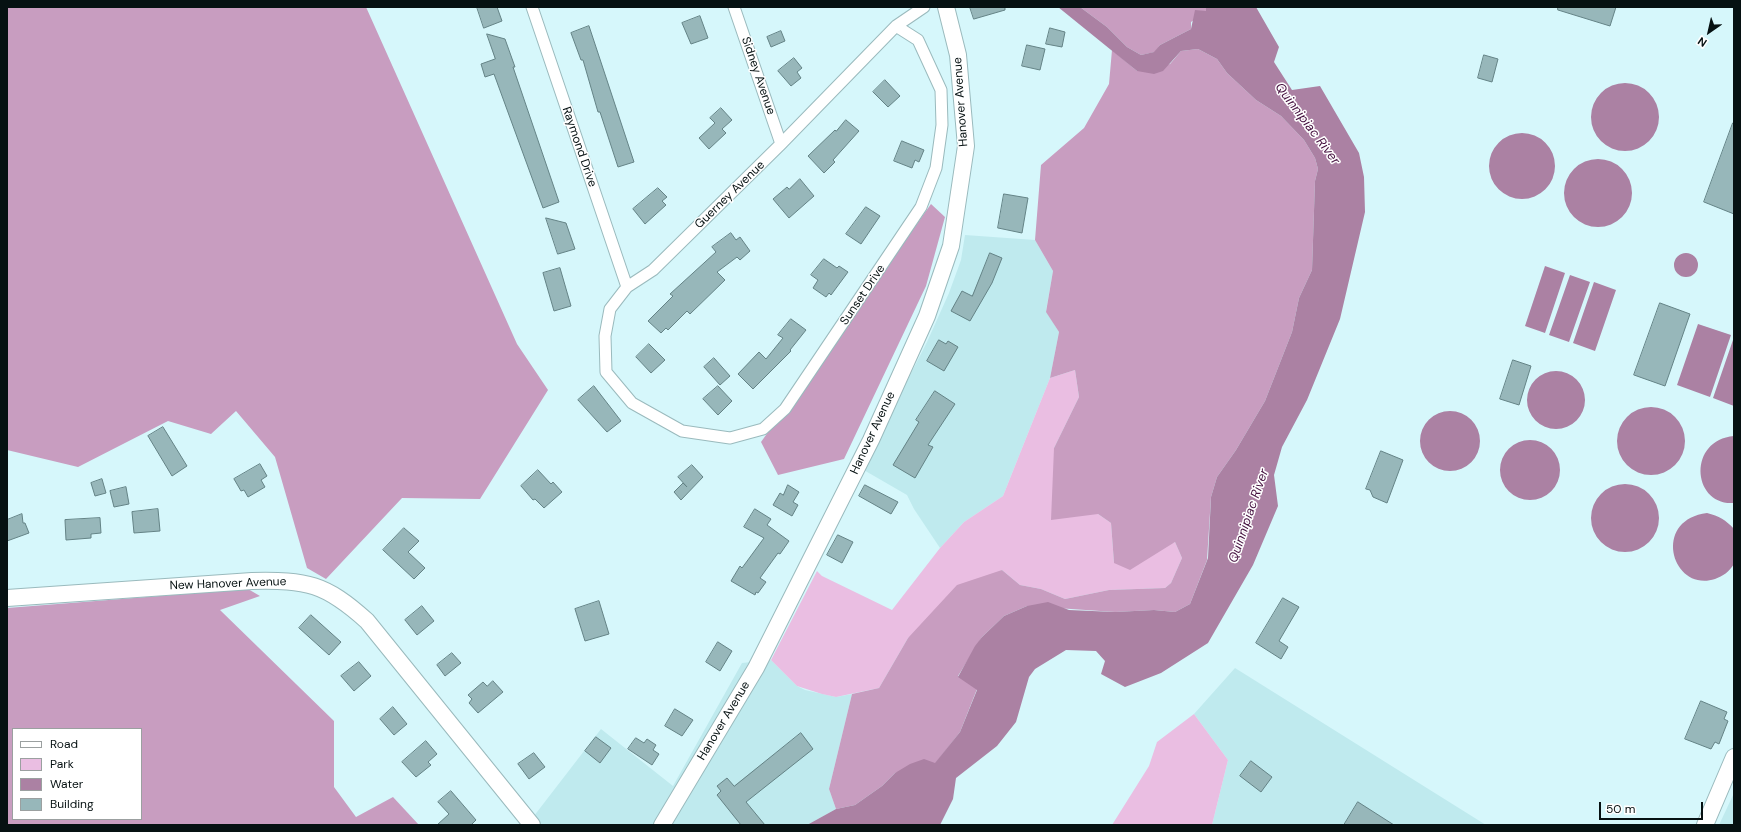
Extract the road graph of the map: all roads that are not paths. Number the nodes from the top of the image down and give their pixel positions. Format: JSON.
{"nodes":[{"id":1,"x":532,"y":7,"type":"edge"},
{"id":2,"x":734,"y":7,"type":"edge"},
{"id":3,"x":924,"y":7,"type":"edge"},
{"id":4,"x":946,"y":7,"type":"edge"},
{"id":5,"x":896,"y":26,"type":"junction"},
{"id":6,"x":781,"y":144,"type":"junction"},
{"id":7,"x":627,"y":287,"type":"junction"},
{"id":8,"x":632,"y":403,"type":"joint"},
{"id":9,"x":7,"y":598,"type":"edge"},
{"id":10,"x":1734,"y":757,"type":"edge"},
{"id":11,"x":532,"y":825,"type":"edge"},
{"id":12,"x":662,"y":825,"type":"edge"},
{"id":13,"x":1705,"y":825,"type":"edge"}],
"edges":[{"from":1,"to":7,"type":"street","name":"Raymond Drive"},
{"from":2,"to":6,"type":"street","name":"Sidney Avenue"},
{"from":3,"to":5,"type":"street","name":"Guerney Avenue"},
{"from":4,"to":12,"type":"main road","name":"Hanover Avenue"},
{"from":5,"to":6,"type":"street","name":"Guerney Avenue"},
{"from":5,"to":8,"type":"street","name":"Sunset Drive"},
{"from":6,"to":7,"type":"street","name":"Guerney Avenue"},
{"from":7,"to":8,"type":"street","name":"Guerney Avenue"},
{"from":9,"to":11,"type":"main road","name":"New Hanover Avenue"},
{"from":10,"to":13,"type":"main road"}]}
